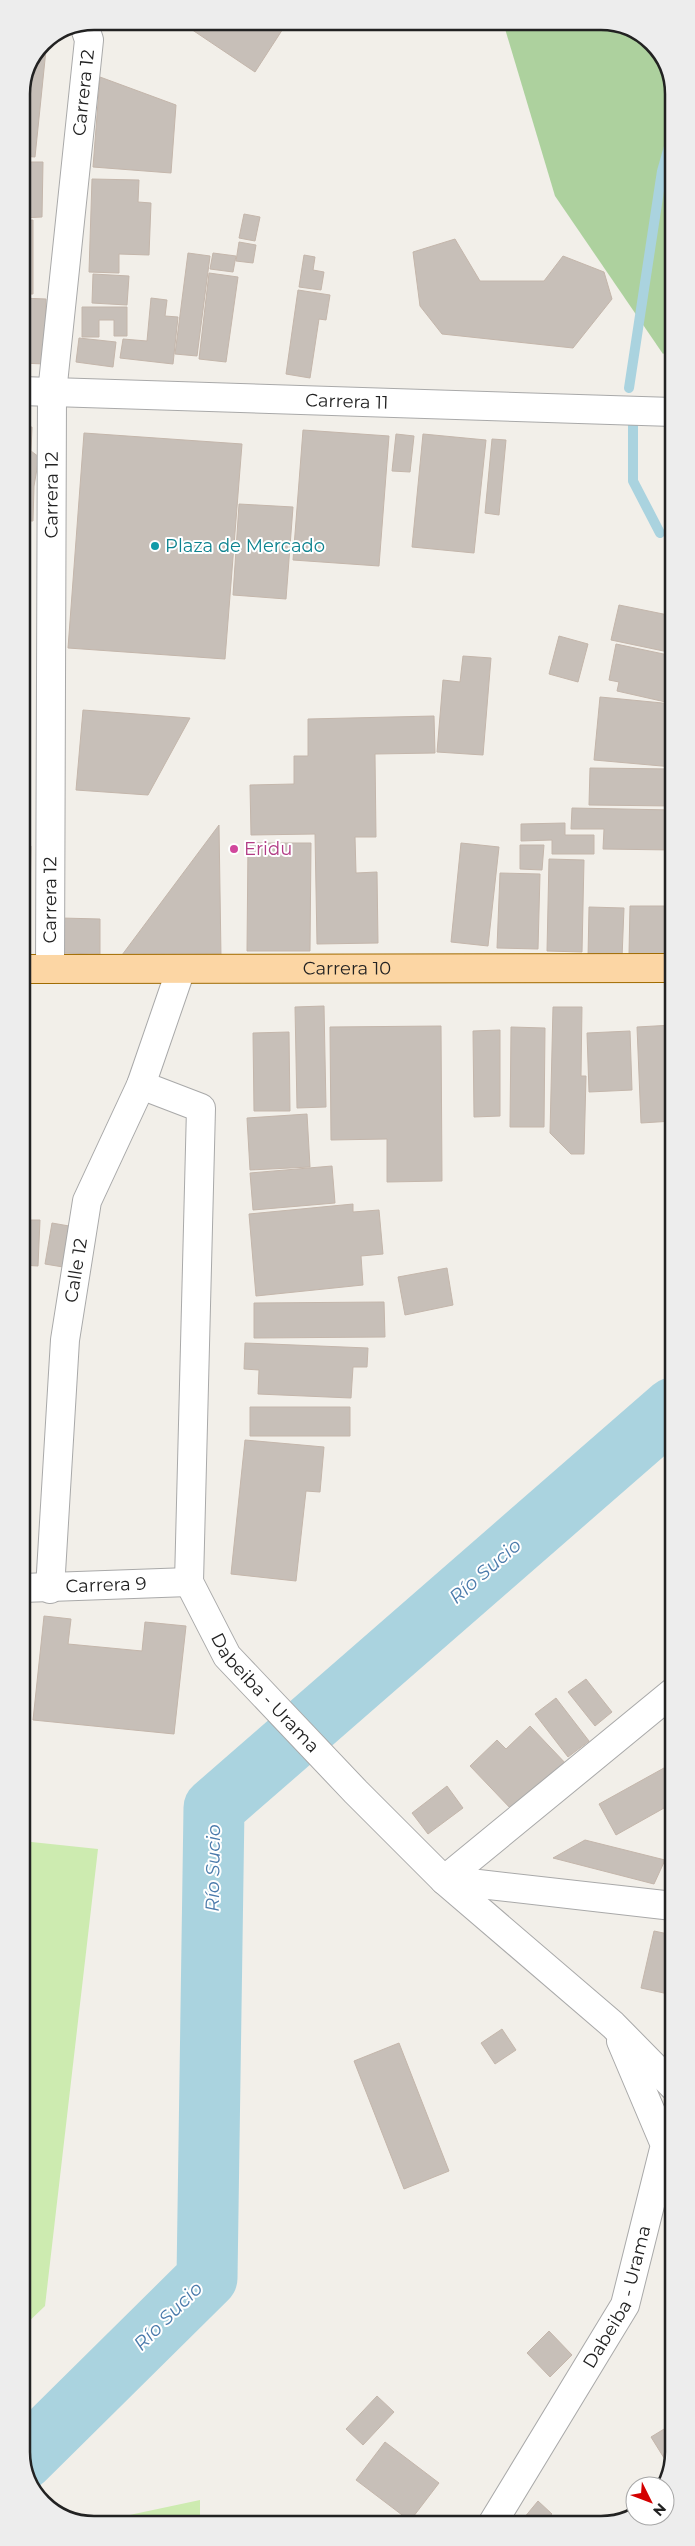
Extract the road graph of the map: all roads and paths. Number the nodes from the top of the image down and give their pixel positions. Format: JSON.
{"nodes":[{"id":1,"x":86,"y":31,"type":"edge"},
{"id":2,"x":30,"y":392,"type":"edge"},
{"id":3,"x":52,"y":393,"type":"junction"},
{"id":4,"x":665,"y":412,"type":"edge"},
{"id":5,"x":665,"y":968,"type":"edge"},
{"id":6,"x":50,"y":969,"type":"junction"},
{"id":7,"x":181,"y":969,"type":"junction"},
{"id":8,"x":30,"y":970,"type":"edge"},
{"id":9,"x":141,"y":1085,"type":"junction"},
{"id":10,"x":189,"y":1582,"type":"junction"},
{"id":11,"x":30,"y":1588,"type":"edge"},
{"id":12,"x":50,"y":1589,"type":"junction"},
{"id":13,"x":665,"y":1699,"type":"edge"},
{"id":14,"x":444,"y":1880,"type":"junction"},
{"id":15,"x":665,"y":1905,"type":"edge"},
{"id":16,"x":614,"y":2025,"type":"junction"},
{"id":17,"x":665,"y":2078,"type":"edge"},
{"id":18,"x":665,"y":2145,"type":"edge"},
{"id":19,"x":665,"y":2145,"type":"edge"},
{"id":20,"x":497,"y":2516,"type":"edge"}],
"edges":[{"from":1,"to":3,"type":"street","name":"Carrera 12"},
{"from":2,"to":3,"type":"street","name":"Carrera 11"},
{"from":3,"to":4,"type":"street","name":"Carrera 11"},
{"from":3,"to":6,"type":"street","name":"Carrera 12"},
{"from":5,"to":7,"type":"main road","name":"Carrera 10"},
{"from":6,"to":7,"type":"main road","name":"Carrera 10"},
{"from":6,"to":8,"type":"main road","name":"Carrera 10"},
{"from":7,"to":9,"type":"street","name":"Calle 12"},
{"from":9,"to":10,"type":"street"},
{"from":9,"to":12,"type":"street","name":"Calle 12"},
{"from":10,"to":12,"type":"street","name":"Carrera 9"},
{"from":10,"to":14,"type":"street","name":"Dabeiba - Urama"},
{"from":11,"to":12,"type":"street","name":"Carrera 9"},
{"from":13,"to":14,"type":"street"},
{"from":14,"to":15,"type":"street"},
{"from":14,"to":16,"type":"street","name":"Dabeiba - Urama"},
{"from":16,"to":17,"type":"street","name":"Dabeiba - Urama"},
{"from":16,"to":19,"type":"street","name":"Dabeiba - Urama"},
{"from":18,"to":20,"type":"street","name":"Dabeiba - Urama"}]}
